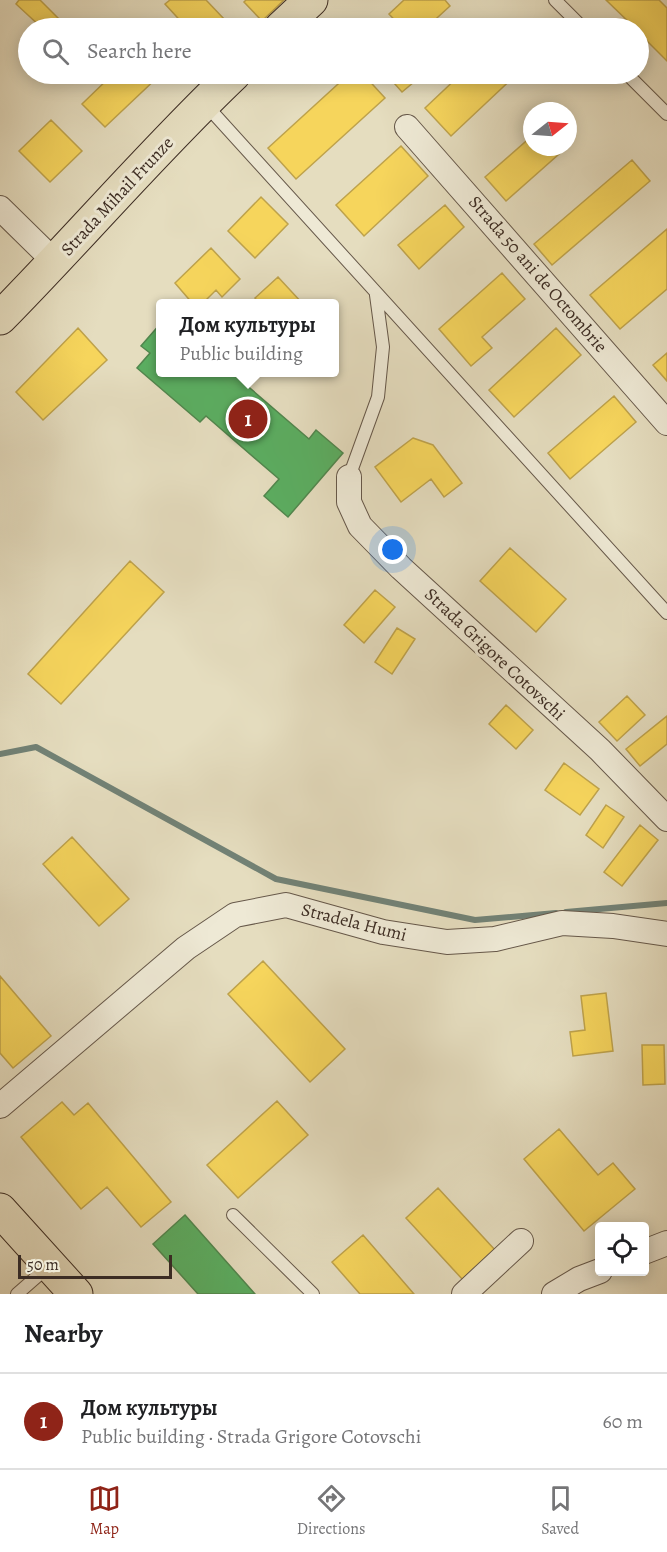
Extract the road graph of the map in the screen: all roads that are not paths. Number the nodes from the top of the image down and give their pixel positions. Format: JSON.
{"nodes":[{"id":1,"x":311,"y":0,"type":"edge"},
{"id":2,"x":555,"y":0,"type":"edge"},
{"id":3,"x":292,"y":18,"type":"edge"},
{"id":4,"x":573,"y":18,"type":"edge"},
{"id":5,"x":224,"y":84,"type":"edge"},
{"id":6,"x":637,"y":84,"type":"edge"},
{"id":7,"x":204,"y":103,"type":"junction"},
{"id":8,"x":667,"y":114,"type":"edge"},
{"id":9,"x":407,"y":126,"type":"dead end"},
{"id":10,"x":0,"y":208,"type":"edge"},
{"id":11,"x":55,"y":262,"type":"junction"},
{"id":12,"x":376,"y":295,"type":"junction"},
{"id":13,"x":0,"y":318,"type":"edge"},
{"id":14,"x":667,"y":423,"type":"edge"},
{"id":15,"x":349,"y":477,"type":"joint"},
{"id":16,"x":667,"y":613,"type":"edge"},
{"id":17,"x":667,"y":819,"type":"edge"},
{"id":18,"x":667,"y":934,"type":"edge"},
{"id":19,"x":0,"y":1106,"type":"edge"},
{"id":20,"x":0,"y":1210,"type":"edge"},
{"id":21,"x":233,"y":1215,"type":"dead end"},
{"id":22,"x":521,"y":1241,"type":"dead end"},
{"id":23,"x":667,"y":1243,"type":"edge"},
{"id":24,"x":649,"y":1250,"type":"edge"},
{"id":25,"x":50,"y":1265,"type":"junction"},
{"id":26,"x":595,"y":1272,"type":"edge"},
{"id":27,"x":17,"y":1294,"type":"edge"},
{"id":28,"x":76,"y":1294,"type":"edge"},
{"id":29,"x":313,"y":1294,"type":"edge"},
{"id":30,"x":464,"y":1294,"type":"edge"},
{"id":31,"x":554,"y":1294,"type":"edge"}],
"edges":[{"from":1,"to":3,"type":"main road"},
{"from":2,"to":4,"type":"lane"},
{"from":5,"to":7,"type":"main road","name":"Strada Mihail Frunze"},
{"from":6,"to":8,"type":"lane"},
{"from":7,"to":11,"type":"main road","name":"Strada Mihail Frunze"},
{"from":7,"to":12,"type":"lane"},
{"from":9,"to":14,"type":"street","name":"Strada 50 ani de Octombrie"},
{"from":10,"to":11,"type":"street"},
{"from":11,"to":13,"type":"main road","name":"Strada Mihail Frunze"},
{"from":12,"to":15,"type":"lane"},
{"from":12,"to":16,"type":"lane"},
{"from":15,"to":17,"type":"street","name":"Strada Grigore Cotovschi"},
{"from":18,"to":19,"type":"street","name":"Stradela Humi"},
{"from":20,"to":25,"type":"main road"},
{"from":21,"to":29,"type":"lane"},
{"from":22,"to":30,"type":"street"},
{"from":23,"to":24,"type":"street"},
{"from":25,"to":27,"type":"lane"},
{"from":25,"to":28,"type":"main road"},
{"from":26,"to":31,"type":"street"}]}
